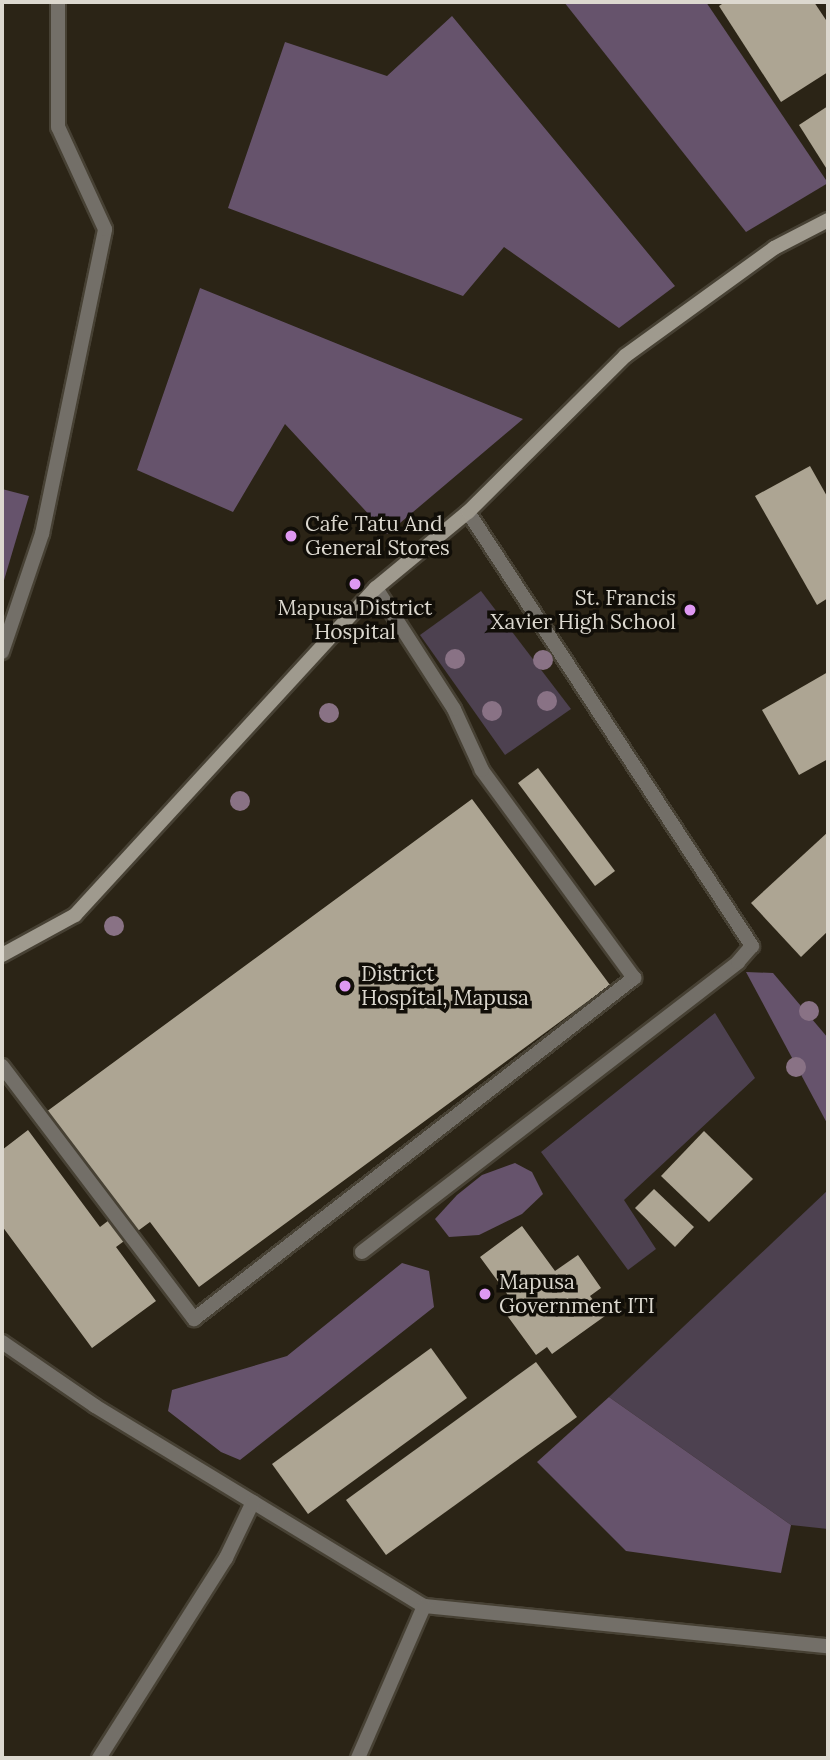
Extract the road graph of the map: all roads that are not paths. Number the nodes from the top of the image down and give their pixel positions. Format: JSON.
{"nodes":[{"id":1,"x":58,"y":2,"type":"edge"},
{"id":2,"x":828,"y":220,"type":"edge"},
{"id":3,"x":468,"y":512,"type":"junction"},
{"id":4,"x":376,"y":588,"type":"junction"},
{"id":5,"x":2,"y":652,"type":"edge"},
{"id":6,"x":2,"y":956,"type":"edge"},
{"id":7,"x":2,"y":1066,"type":"edge"},
{"id":8,"x":362,"y":1252,"type":"dead end"},
{"id":9,"x":2,"y":1342,"type":"edge"},
{"id":10,"x":253,"y":1502,"type":"junction"},
{"id":11,"x":424,"y":1606,"type":"junction"},
{"id":12,"x":828,"y":1646,"type":"edge"},
{"id":13,"x":99,"y":1758,"type":"edge"},
{"id":14,"x":358,"y":1758,"type":"edge"}],
"edges":[{"from":1,"to":5,"type":"street"},
{"from":2,"to":3,"type":"main road"},
{"from":3,"to":4,"type":"main road"},
{"from":3,"to":8,"type":"street"},
{"from":4,"to":6,"type":"main road"},
{"from":4,"to":7,"type":"street"},
{"from":9,"to":10,"type":"street"},
{"from":10,"to":11,"type":"street"},
{"from":10,"to":13,"type":"street"},
{"from":11,"to":12,"type":"street"},
{"from":11,"to":14,"type":"street"}]}
